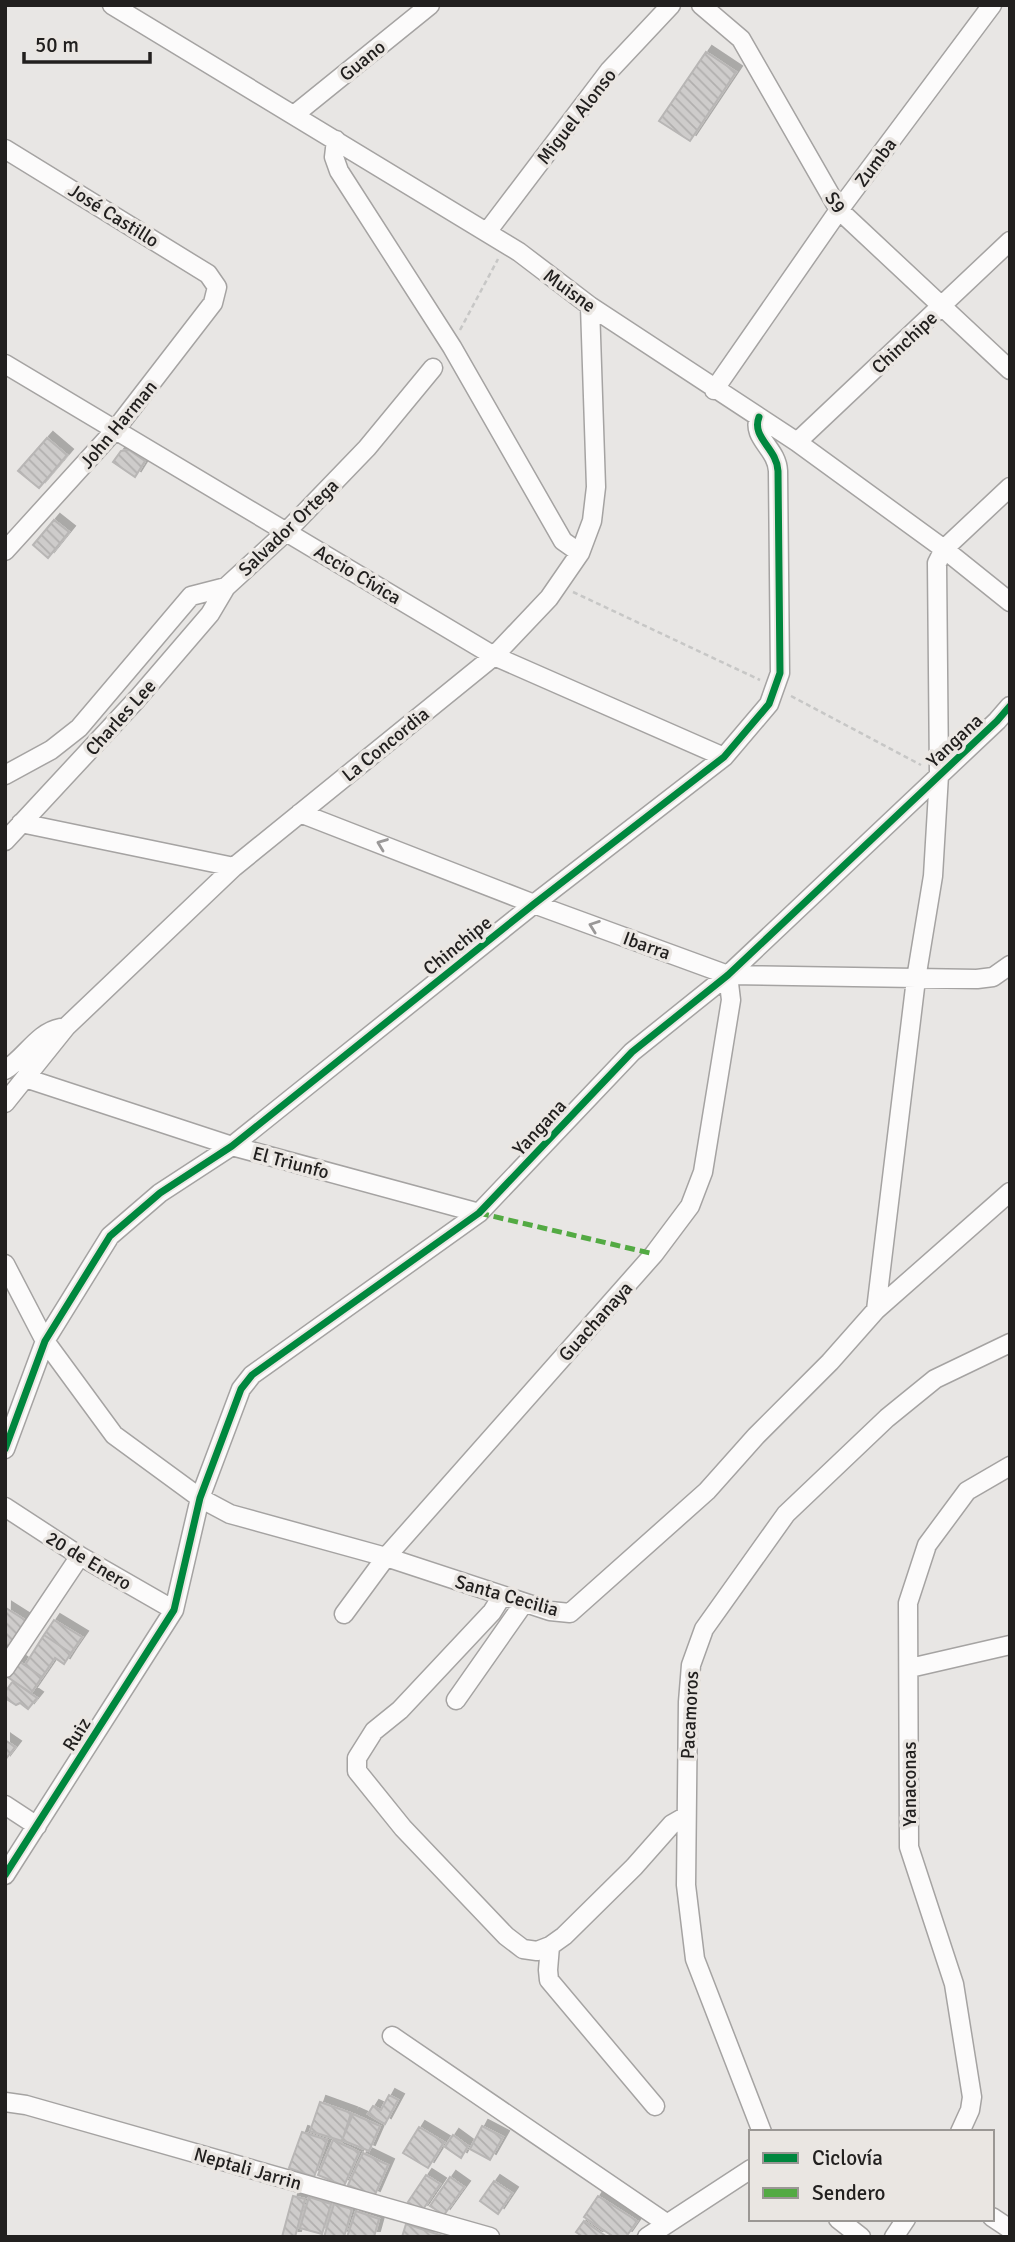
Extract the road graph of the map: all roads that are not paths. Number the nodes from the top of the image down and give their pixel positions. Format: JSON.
{"nodes":[{"id":1,"x":112,"y":5,"type":"edge"},
{"id":2,"x":430,"y":5,"type":"edge"},
{"id":3,"x":671,"y":5,"type":"edge"},
{"id":4,"x":701,"y":5,"type":"edge"},
{"id":5,"x":992,"y":5,"type":"edge"},
{"id":6,"x":294,"y":115,"type":"junction"},
{"id":7,"x":336,"y":140,"type":"junction"},
{"id":8,"x":5,"y":149,"type":"edge"},
{"id":9,"x":839,"y":210,"type":"junction"},
{"id":10,"x":487,"y":232,"type":"junction"},
{"id":11,"x":1010,"y":241,"type":"edge"},
{"id":12,"x":217,"y":287,"type":"joint"},
{"id":13,"x":590,"y":306,"type":"junction"},
{"id":14,"x":941,"y":307,"type":"junction"},
{"id":15,"x":5,"y":363,"type":"edge"},
{"id":16,"x":433,"y":368,"type":"dead end"},
{"id":17,"x":1010,"y":370,"type":"edge"},
{"id":18,"x":714,"y":390,"type":"junction"},
{"id":19,"x":760,"y":417,"type":"junction"},
{"id":20,"x":115,"y":430,"type":"junction"},
{"id":21,"x":797,"y":442,"type":"junction"},
{"id":22,"x":1010,"y":487,"type":"edge"},
{"id":23,"x":287,"y":531,"type":"junction"},
{"id":24,"x":944,"y":549,"type":"junction"},
{"id":25,"x":5,"y":551,"type":"edge"},
{"id":26,"x":580,"y":553,"type":"junction"},
{"id":27,"x":226,"y":587,"type":"junction"},
{"id":28,"x":1010,"y":602,"type":"edge"},
{"id":29,"x":494,"y":656,"type":"junction"},
{"id":30,"x":1010,"y":706,"type":"edge"},
{"id":31,"x":724,"y":757,"type":"junction"},
{"id":32,"x":5,"y":775,"type":"edge"},
{"id":33,"x":939,"y":775,"type":"junction"},
{"id":34,"x":300,"y":813,"type":"junction"},
{"id":35,"x":22,"y":823,"type":"junction"},
{"id":36,"x":5,"y":841,"type":"edge"},
{"id":37,"x":234,"y":867,"type":"junction"},
{"id":38,"x":534,"y":904,"type":"junction"},
{"id":39,"x":1010,"y":965,"type":"edge"},
{"id":40,"x":727,"y":975,"type":"junction"},
{"id":41,"x":916,"y":979,"type":"junction"},
{"id":42,"x":66,"y":1027,"type":"junction"},
{"id":43,"x":5,"y":1070,"type":"edge"},
{"id":44,"x":25,"y":1078,"type":"junction"},
{"id":45,"x":5,"y":1103,"type":"edge"},
{"id":46,"x":232,"y":1146,"type":"junction"},
{"id":47,"x":1010,"y":1192,"type":"edge"},
{"id":48,"x":479,"y":1213,"type":"junction"},
{"id":49,"x":5,"y":1264,"type":"edge"},
{"id":50,"x":876,"y":1311,"type":"junction"},
{"id":51,"x":45,"y":1341,"type":"junction"},
{"id":52,"x":1010,"y":1343,"type":"edge"},
{"id":53,"x":5,"y":1449,"type":"edge"},
{"id":54,"x":1010,"y":1466,"type":"edge"},
{"id":55,"x":200,"y":1498,"type":"junction"},
{"id":56,"x":5,"y":1507,"type":"edge"},
{"id":57,"x":80,"y":1556,"type":"junction"},
{"id":58,"x":386,"y":1557,"type":"junction"},
{"id":59,"x":502,"y":1596,"type":"junction"},
{"id":60,"x":524,"y":1603,"type":"junction"},
{"id":61,"x":174,"y":1610,"type":"junction"},
{"id":62,"x":344,"y":1614,"type":"dead end"},
{"id":63,"x":1010,"y":1645,"type":"edge"},
{"id":64,"x":5,"y":1668,"type":"edge"},
{"id":65,"x":910,"y":1668,"type":"junction"},
{"id":66,"x":456,"y":1700,"type":"dead end"},
{"id":67,"x":5,"y":1805,"type":"edge"},
{"id":68,"x":686,"y":1816,"type":"junction"},
{"id":69,"x":37,"y":1826,"type":"junction"},
{"id":70,"x":5,"y":1875,"type":"edge"},
{"id":71,"x":550,"y":1946,"type":"junction"},
{"id":72,"x":392,"y":2036,"type":"dead end"},
{"id":73,"x":5,"y":2102,"type":"edge"},
{"id":74,"x":655,"y":2106,"type":"dead end"},
{"id":75,"x":761,"y":2130,"type":"edge"},
{"id":76,"x":961,"y":2130,"type":"edge"},
{"id":77,"x":749,"y":2170,"type":"edge"},
{"id":78,"x":994,"y":2218,"type":"edge"},
{"id":79,"x":841,"y":2221,"type":"edge"},
{"id":80,"x":905,"y":2221,"type":"edge"},
{"id":81,"x":666,"y":2223,"type":"junction"},
{"id":82,"x":1010,"y":2229,"type":"edge"},
{"id":83,"x":478,"y":2235,"type":"edge"},
{"id":84,"x":647,"y":2237,"type":"edge"},
{"id":85,"x":861,"y":2237,"type":"edge"},
{"id":86,"x":894,"y":2237,"type":"edge"}],
"edges":[{"from":1,"to":6,"type":"street","name":"Muisne"},
{"from":2,"to":6,"type":"street","name":"Guano"},
{"from":3,"to":10,"type":"street","name":"Miguel Alonso"},
{"from":4,"to":9,"type":"street","name":"S9"},
{"from":5,"to":9,"type":"street","name":"Zumba"},
{"from":6,"to":7,"type":"street","name":"Muisne"},
{"from":7,"to":10,"type":"street","name":"Muisne"},
{"from":7,"to":26,"type":"street"},
{"from":8,"to":12,"type":"street","name":"José Castillo"},
{"from":9,"to":14,"type":"street","name":"S9"},
{"from":9,"to":18,"type":"street","name":"Zumba"},
{"from":10,"to":13,"type":"street","name":"Muisne"},
{"from":11,"to":14,"type":"street","name":"Chinchipe"},
{"from":12,"to":20,"type":"street","name":"John Harman"},
{"from":13,"to":18,"type":"street","name":"Muisne"},
{"from":13,"to":26,"type":"street","name":"La Concordia"},
{"from":14,"to":17,"type":"street","name":"S9"},
{"from":14,"to":21,"type":"street","name":"Chinchipe"},
{"from":15,"to":20,"type":"street","name":"Accio Cívica"},
{"from":16,"to":23,"type":"street","name":"Salvador Ortega"},
{"from":18,"to":19,"type":"street","name":"Muisne"},
{"from":19,"to":21,"type":"street","name":"Muisne"},
{"from":19,"to":31,"type":"street","name":"Chinchipe"},
{"from":20,"to":23,"type":"street","name":"Accio Cívica"},
{"from":20,"to":25,"type":"street","name":"John Harman"},
{"from":21,"to":24,"type":"street","name":"Muisne"},
{"from":22,"to":24,"type":"street"},
{"from":23,"to":27,"type":"street","name":"Salvador Ortega"},
{"from":23,"to":29,"type":"street","name":"Accio Cívica"},
{"from":24,"to":28,"type":"street","name":"Muisne"},
{"from":24,"to":33,"type":"street"},
{"from":26,"to":29,"type":"street","name":"La Concordia"},
{"from":27,"to":32,"type":"street","name":"Salvador Ortega"},
{"from":27,"to":35,"type":"street","name":"Charles Lee"},
{"from":29,"to":31,"type":"street","name":"Accio Cívica"},
{"from":29,"to":34,"type":"street","name":"La Concordia"},
{"from":30,"to":33,"type":"street","name":"Yangana"},
{"from":31,"to":38,"type":"street","name":"Chinchipe"},
{"from":33,"to":40,"type":"street","name":"Yangana"},
{"from":33,"to":41,"type":"street"},
{"from":34,"to":37,"type":"street","name":"La Concordia"},
{"from":38,"to":34,"type":"street","name":"Ibarra","one_way":true},
{"from":35,"to":36,"type":"street","name":"Charles Lee"},
{"from":35,"to":37,"type":"street"},
{"from":37,"to":42,"type":"street","name":"La Concordia"},
{"from":40,"to":38,"type":"street","name":"Ibarra","one_way":true},
{"from":38,"to":46,"type":"street","name":"Chinchipe"},
{"from":39,"to":41,"type":"street","name":"Ibarra"},
{"from":40,"to":41,"type":"street","name":"Ibarra"},
{"from":40,"to":48,"type":"street","name":"Yangana"},
{"from":40,"to":58,"type":"street","name":"Guachanaya"},
{"from":41,"to":50,"type":"street"},
{"from":42,"to":43,"type":"street"},
{"from":42,"to":44,"type":"street","name":"La Concordia"},
{"from":44,"to":45,"type":"street","name":"La Concordia"},
{"from":44,"to":46,"type":"street","name":"El Triunfo"},
{"from":46,"to":48,"type":"street","name":"El Triunfo"},
{"from":46,"to":51,"type":"street","name":"Chinchipe"},
{"from":47,"to":50,"type":"street","name":"Santa Cecilia"},
{"from":48,"to":55,"type":"street","name":"Yangana"},
{"from":49,"to":51,"type":"street","name":"Santa Cecilia"},
{"from":50,"to":60,"type":"street","name":"Santa Cecilia"},
{"from":51,"to":53,"type":"street","name":"Chinchipe"},
{"from":51,"to":55,"type":"street","name":"Santa Cecilia"},
{"from":52,"to":68,"type":"street","name":"Pacamoros"},
{"from":54,"to":65,"type":"street","name":"Yanaconas"},
{"from":55,"to":58,"type":"street","name":"Santa Cecilia"},
{"from":55,"to":61,"type":"street","name":"Yangana"},
{"from":56,"to":57,"type":"street","name":"20 de Enero"},
{"from":57,"to":61,"type":"street","name":"20 de Enero"},
{"from":57,"to":64,"type":"street"},
{"from":58,"to":59,"type":"street","name":"Santa Cecilia"},
{"from":58,"to":62,"type":"street","name":"Guachanaya"},
{"from":59,"to":60,"type":"street","name":"Santa Cecilia"},
{"from":59,"to":71,"type":"street"},
{"from":60,"to":66,"type":"street"},
{"from":61,"to":69,"type":"street","name":"Ruiz"},
{"from":63,"to":65,"type":"street"},
{"from":65,"to":76,"type":"street","name":"Yanaconas"},
{"from":67,"to":69,"type":"street"},
{"from":68,"to":71,"type":"street"},
{"from":68,"to":75,"type":"street","name":"Pacamoros"},
{"from":69,"to":70,"type":"street","name":"Ruiz"},
{"from":71,"to":74,"type":"street"},
{"from":72,"to":81,"type":"street"},
{"from":73,"to":83,"type":"street","name":"Neptali Jarrin"},
{"from":77,"to":81,"type":"street"},
{"from":78,"to":82,"type":"street"},
{"from":79,"to":85,"type":"street"},
{"from":80,"to":86,"type":"street"},
{"from":81,"to":84,"type":"street"}]}
